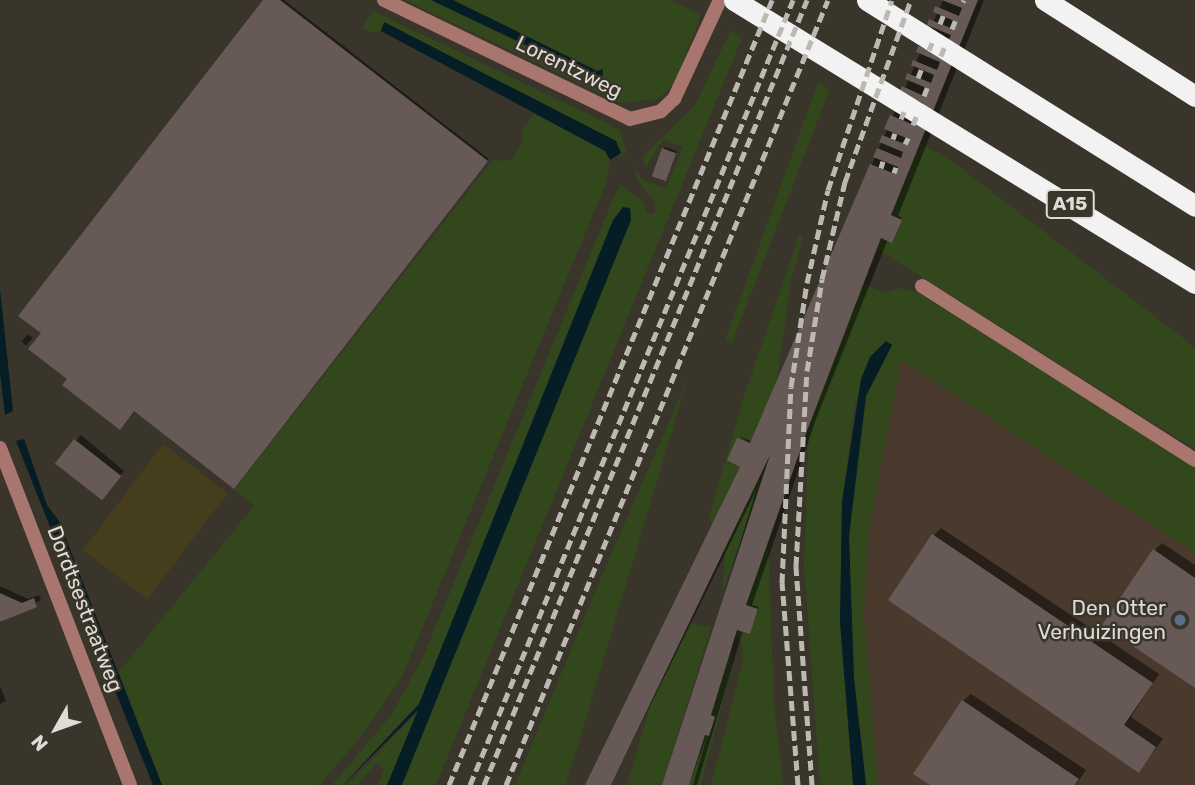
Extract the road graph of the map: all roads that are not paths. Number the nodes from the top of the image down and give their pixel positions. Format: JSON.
{"nodes":[{"id":1,"x":384,"y":0,"type":"edge"},
{"id":2,"x":720,"y":0,"type":"edge"},
{"id":3,"x":734,"y":0,"type":"edge"},
{"id":4,"x":867,"y":0,"type":"edge"},
{"id":5,"x":1045,"y":0,"type":"edge"},
{"id":6,"x":1195,"y":96,"type":"edge"},
{"id":7,"x":1195,"y":206,"type":"edge"},
{"id":8,"x":1195,"y":283,"type":"edge"},
{"id":9,"x":922,"y":286,"type":"dead end"},
{"id":10,"x":0,"y":448,"type":"edge"},
{"id":11,"x":1195,"y":460,"type":"edge"},
{"id":12,"x":130,"y":785,"type":"edge"}],
"edges":[{"from":1,"to":2,"type":"street","name":"Lorentzweg"},
{"from":3,"to":8,"type":"highway","number":"A15"},
{"from":4,"to":7,"type":"highway"},
{"from":5,"to":6,"type":"highway"},
{"from":9,"to":11,"type":"street"},
{"from":10,"to":12,"type":"street","name":"Dordtsestraatweg"}]}
